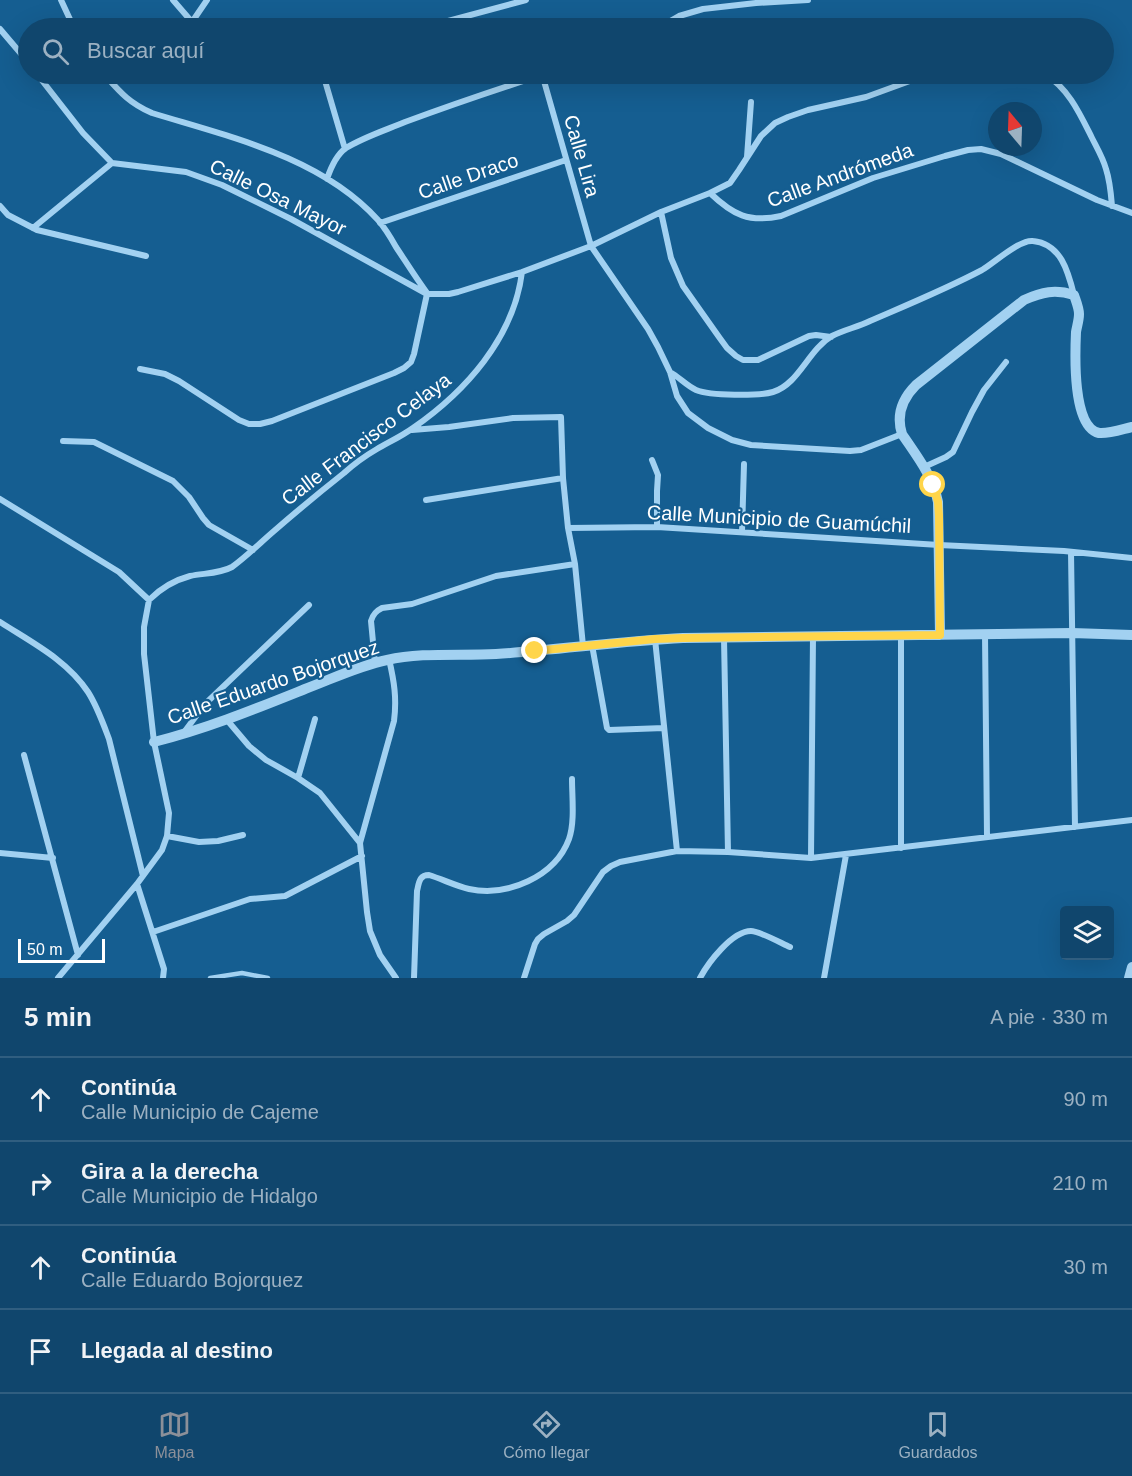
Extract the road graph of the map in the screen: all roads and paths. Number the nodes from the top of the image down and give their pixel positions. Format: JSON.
{"nodes":[{"id":1,"x":61,"y":0,"type":"edge"},
{"id":2,"x":173,"y":0,"type":"edge"},
{"id":3,"x":207,"y":0,"type":"edge"},
{"id":4,"x":526,"y":0,"type":"edge"},
{"id":5,"x":807,"y":0,"type":"edge"},
{"id":6,"x":780,"y":1,"type":"edge"},
{"id":7,"x":69,"y":18,"type":"edge"},
{"id":8,"x":189,"y":18,"type":"edge"},
{"id":9,"x":195,"y":18,"type":"edge"},
{"id":10,"x":459,"y":18,"type":"edge"},
{"id":11,"x":676,"y":18,"type":"edge"},
{"id":12,"x":0,"y":29,"type":"edge"},
{"id":13,"x":18,"y":51,"type":"edge"},
{"id":14,"x":45,"y":84,"type":"edge"},
{"id":15,"x":113,"y":84,"type":"edge"},
{"id":16,"x":326,"y":84,"type":"edge"},
{"id":17,"x":514,"y":84,"type":"edge"},
{"id":18,"x":547,"y":84,"type":"edge"},
{"id":19,"x":901,"y":84,"type":"edge"},
{"id":20,"x":1058,"y":84,"type":"edge"},
{"id":21,"x":751,"y":102,"type":"dead end"},
{"id":22,"x":345,"y":149,"type":"junction"},
{"id":23,"x":747,"y":158,"type":"junction"},
{"id":24,"x":566,"y":160,"type":"junction"},
{"id":25,"x":112,"y":163,"type":"junction"},
{"id":26,"x":327,"y":179,"type":"junction"},
{"id":27,"x":710,"y":194,"type":"junction"},
{"id":28,"x":0,"y":206,"type":"edge"},
{"id":29,"x":1112,"y":206,"type":"junction"},
{"id":30,"x":661,"y":212,"type":"junction"},
{"id":31,"x":1132,"y":213,"type":"edge"},
{"id":32,"x":380,"y":223,"type":"junction"},
{"id":33,"x":33,"y":228,"type":"junction"},
{"id":34,"x":591,"y":246,"type":"junction"},
{"id":35,"x":146,"y":256,"type":"dead end"},
{"id":36,"x":522,"y":272,"type":"junction"},
{"id":37,"x":427,"y":294,"type":"junction"},
{"id":38,"x":1074,"y":295,"type":"junction"},
{"id":39,"x":831,"y":337,"type":"junction"},
{"id":40,"x":1006,"y":362,"type":"dead end"},
{"id":41,"x":140,"y":369,"type":"dead end"},
{"id":42,"x":670,"y":372,"type":"junction"},
{"id":43,"x":1132,"y":427,"type":"edge"},
{"id":44,"x":411,"y":430,"type":"junction"},
{"id":45,"x":902,"y":434,"type":"junction"},
{"id":46,"x":63,"y":441,"type":"dead end"},
{"id":47,"x":652,"y":460,"type":"dead end"},
{"id":48,"x":744,"y":464,"type":"dead end"},
{"id":49,"x":924,"y":467,"type":"junction"},
{"id":50,"x":563,"y":478,"type":"junction"},
{"id":51,"x":0,"y":499,"type":"edge"},
{"id":52,"x":426,"y":500,"type":"dead end"},
{"id":53,"x":657,"y":527,"type":"junction"},
{"id":54,"x":568,"y":528,"type":"junction"},
{"id":55,"x":742,"y":532,"type":"junction"},
{"id":56,"x":939,"y":545,"type":"junction"},
{"id":57,"x":253,"y":550,"type":"junction"},
{"id":58,"x":1071,"y":552,"type":"junction"},
{"id":59,"x":1132,"y":558,"type":"edge"},
{"id":60,"x":575,"y":564,"type":"junction"},
{"id":61,"x":149,"y":600,"type":"junction"},
{"id":62,"x":309,"y":605,"type":"dead end"},
{"id":63,"x":0,"y":622,"type":"edge"},
{"id":64,"x":1072,"y":633,"type":"junction"},
{"id":65,"x":986,"y":634,"type":"junction"},
{"id":66,"x":900,"y":635,"type":"junction"},
{"id":67,"x":940,"y":635,"type":"junction"},
{"id":68,"x":1132,"y":635,"type":"edge"},
{"id":69,"x":813,"y":636,"type":"junction"},
{"id":70,"x":724,"y":638,"type":"junction"},
{"id":71,"x":655,"y":639,"type":"junction"},
{"id":72,"x":588,"y":646,"type":"junction"},
{"id":73,"x":388,"y":659,"type":"junction"},
{"id":74,"x":375,"y":663,"type":"junction"},
{"id":75,"x":227,"y":720,"type":"junction"},
{"id":76,"x":315,"y":720,"type":"dead end"},
{"id":77,"x":664,"y":728,"type":"junction"},
{"id":78,"x":183,"y":734,"type":"junction"},
{"id":79,"x":154,"y":742,"type":"junction"},
{"id":80,"x":24,"y":755,"type":"dead end"},
{"id":81,"x":298,"y":778,"type":"junction"},
{"id":82,"x":572,"y":779,"type":"dead end"},
{"id":83,"x":1132,"y":820,"type":"edge"},
{"id":84,"x":1075,"y":827,"type":"junction"},
{"id":85,"x":243,"y":834,"type":"dead end"},
{"id":86,"x":167,"y":836,"type":"junction"},
{"id":87,"x":987,"y":836,"type":"junction"},
{"id":88,"x":360,"y":843,"type":"junction"},
{"id":89,"x":901,"y":848,"type":"junction"},
{"id":90,"x":677,"y":851,"type":"junction"},
{"id":91,"x":728,"y":852,"type":"junction"},
{"id":92,"x":0,"y":853,"type":"edge"},
{"id":93,"x":846,"y":855,"type":"junction"},
{"id":94,"x":362,"y":856,"type":"junction"},
{"id":95,"x":53,"y":858,"type":"junction"},
{"id":96,"x":811,"y":858,"type":"junction"},
{"id":97,"x":143,"y":876,"type":"junction"},
{"id":98,"x":137,"y":884,"type":"junction"},
{"id":99,"x":153,"y":932,"type":"junction"},
{"id":100,"x":790,"y":947,"type":"dead end"},
{"id":101,"x":78,"y":955,"type":"junction"},
{"id":102,"x":1132,"y":968,"type":"edge"},
{"id":103,"x":58,"y":978,"type":"edge"},
{"id":104,"x":164,"y":978,"type":"edge"},
{"id":105,"x":210,"y":978,"type":"edge"},
{"id":106,"x":268,"y":978,"type":"edge"},
{"id":107,"x":396,"y":978,"type":"edge"},
{"id":108,"x":414,"y":978,"type":"edge"},
{"id":109,"x":524,"y":978,"type":"edge"},
{"id":110,"x":700,"y":978,"type":"edge"},
{"id":111,"x":824,"y":978,"type":"edge"},
{"id":112,"x":1129,"y":978,"type":"edge"}],
"edges":[{"from":1,"to":7,"type":"street"},
{"from":2,"to":8,"type":"street"},
{"from":3,"to":9,"type":"street"},
{"from":4,"to":10,"type":"street"},
{"from":5,"to":6,"type":"street"},
{"from":6,"to":11,"type":"street"},
{"from":12,"to":13,"type":"street"},
{"from":14,"to":25,"type":"street"},
{"from":15,"to":26,"type":"street"},
{"from":16,"to":22,"type":"street"},
{"from":17,"to":22,"type":"street"},
{"from":18,"to":24,"type":"street","name":"Calle Lira"},
{"from":19,"to":23,"type":"street"},
{"from":20,"to":29,"type":"street"},
{"from":21,"to":23,"type":"street"},
{"from":22,"to":26,"type":"street"},
{"from":23,"to":27,"type":"street"},
{"from":24,"to":32,"type":"street","name":"Calle Draco"},
{"from":24,"to":34,"type":"street","name":"Calle Lira"},
{"from":25,"to":33,"type":"street"},
{"from":25,"to":37,"type":"street","name":"Calle Osa Mayor"},
{"from":26,"to":32,"type":"street"},
{"from":27,"to":29,"type":"street","name":"Calle Andrómeda"},
{"from":27,"to":30,"type":"street"},
{"from":28,"to":33,"type":"street"},
{"from":29,"to":31,"type":"street","name":"Calle Andrómeda"},
{"from":30,"to":34,"type":"street"},
{"from":30,"to":39,"type":"street"},
{"from":32,"to":37,"type":"street"},
{"from":33,"to":35,"type":"street"},
{"from":34,"to":36,"type":"street"},
{"from":34,"to":42,"type":"street","name":"Calle Lira"},
{"from":36,"to":37,"type":"street"},
{"from":36,"to":44,"type":"street","name":"Calle Francisco Celaya"},
{"from":37,"to":41,"type":"street"},
{"from":38,"to":39,"type":"street"},
{"from":38,"to":43,"type":"street"},
{"from":38,"to":45,"type":"street"},
{"from":39,"to":42,"type":"street"},
{"from":40,"to":49,"type":"street"},
{"from":42,"to":45,"type":"street","name":"Calle Lira"},
{"from":44,"to":50,"type":"street"},
{"from":44,"to":57,"type":"street","name":"Calle Francisco Celaya"},
{"from":45,"to":49,"type":"street"},
{"from":46,"to":57,"type":"street"},
{"from":47,"to":53,"type":"street"},
{"from":48,"to":55,"type":"street"},
{"from":49,"to":56,"type":"street"},
{"from":50,"to":52,"type":"street"},
{"from":50,"to":54,"type":"street"},
{"from":51,"to":61,"type":"street"},
{"from":53,"to":54,"type":"street","name":"Calle Municipio de Guamúchil"},
{"from":53,"to":55,"type":"street","name":"Calle Municipio de Guamúchil"},
{"from":54,"to":60,"type":"street"},
{"from":55,"to":56,"type":"street","name":"Calle Municipio de Guamúchil"},
{"from":56,"to":58,"type":"street","name":"Calle Municipio de Guamúchil"},
{"from":56,"to":67,"type":"street"},
{"from":57,"to":61,"type":"street","name":"Calle Francisco Celaya"},
{"from":58,"to":59,"type":"street","name":"Calle Municipio de Guamúchil"},
{"from":58,"to":64,"type":"street"},
{"from":60,"to":72,"type":"street"},
{"from":60,"to":74,"type":"street"},
{"from":61,"to":79,"type":"street"},
{"from":62,"to":78,"type":"street"},
{"from":63,"to":97,"type":"street"},
{"from":64,"to":65,"type":"street","name":"Calle Eduardo Bojorquez"},
{"from":64,"to":68,"type":"street","name":"Calle Eduardo Bojorquez"},
{"from":64,"to":84,"type":"street"},
{"from":65,"to":67,"type":"street","name":"Calle Eduardo Bojorquez"},
{"from":65,"to":87,"type":"street"},
{"from":66,"to":67,"type":"street","name":"Calle Eduardo Bojorquez"},
{"from":66,"to":69,"type":"street","name":"Calle Eduardo Bojorquez"},
{"from":66,"to":89,"type":"street"},
{"from":69,"to":70,"type":"street","name":"Calle Eduardo Bojorquez"},
{"from":69,"to":96,"type":"street"},
{"from":70,"to":71,"type":"street","name":"Calle Eduardo Bojorquez"},
{"from":70,"to":91,"type":"street"},
{"from":71,"to":72,"type":"street","name":"Calle Eduardo Bojorquez"},
{"from":71,"to":77,"type":"street"},
{"from":72,"to":73,"type":"street","name":"Calle Eduardo Bojorquez"},
{"from":72,"to":77,"type":"street"},
{"from":73,"to":74,"type":"street","name":"Calle Eduardo Bojorquez"},
{"from":73,"to":88,"type":"street"},
{"from":74,"to":75,"type":"street","name":"Calle Eduardo Bojorquez"},
{"from":75,"to":78,"type":"street","name":"Calle Eduardo Bojorquez"},
{"from":75,"to":81,"type":"street"},
{"from":76,"to":81,"type":"street"},
{"from":77,"to":90,"type":"street"},
{"from":78,"to":79,"type":"street","name":"Calle Eduardo Bojorquez"},
{"from":79,"to":86,"type":"street"},
{"from":80,"to":95,"type":"street"},
{"from":81,"to":88,"type":"street"},
{"from":82,"to":108,"type":"street"},
{"from":83,"to":84,"type":"street"},
{"from":84,"to":87,"type":"street"},
{"from":85,"to":86,"type":"street"},
{"from":86,"to":97,"type":"street"},
{"from":87,"to":89,"type":"street"},
{"from":88,"to":94,"type":"street"},
{"from":89,"to":93,"type":"street"},
{"from":90,"to":91,"type":"street"},
{"from":90,"to":109,"type":"street"},
{"from":91,"to":96,"type":"street"},
{"from":92,"to":95,"type":"street"},
{"from":93,"to":96,"type":"street"},
{"from":93,"to":111,"type":"street"},
{"from":94,"to":99,"type":"street"},
{"from":94,"to":107,"type":"street"},
{"from":95,"to":101,"type":"street"},
{"from":97,"to":98,"type":"street"},
{"from":98,"to":99,"type":"street"},
{"from":98,"to":101,"type":"street"},
{"from":99,"to":104,"type":"street"},
{"from":100,"to":110,"type":"street"},
{"from":101,"to":103,"type":"street"},
{"from":102,"to":112,"type":"street"},
{"from":105,"to":106,"type":"lane"}]}
